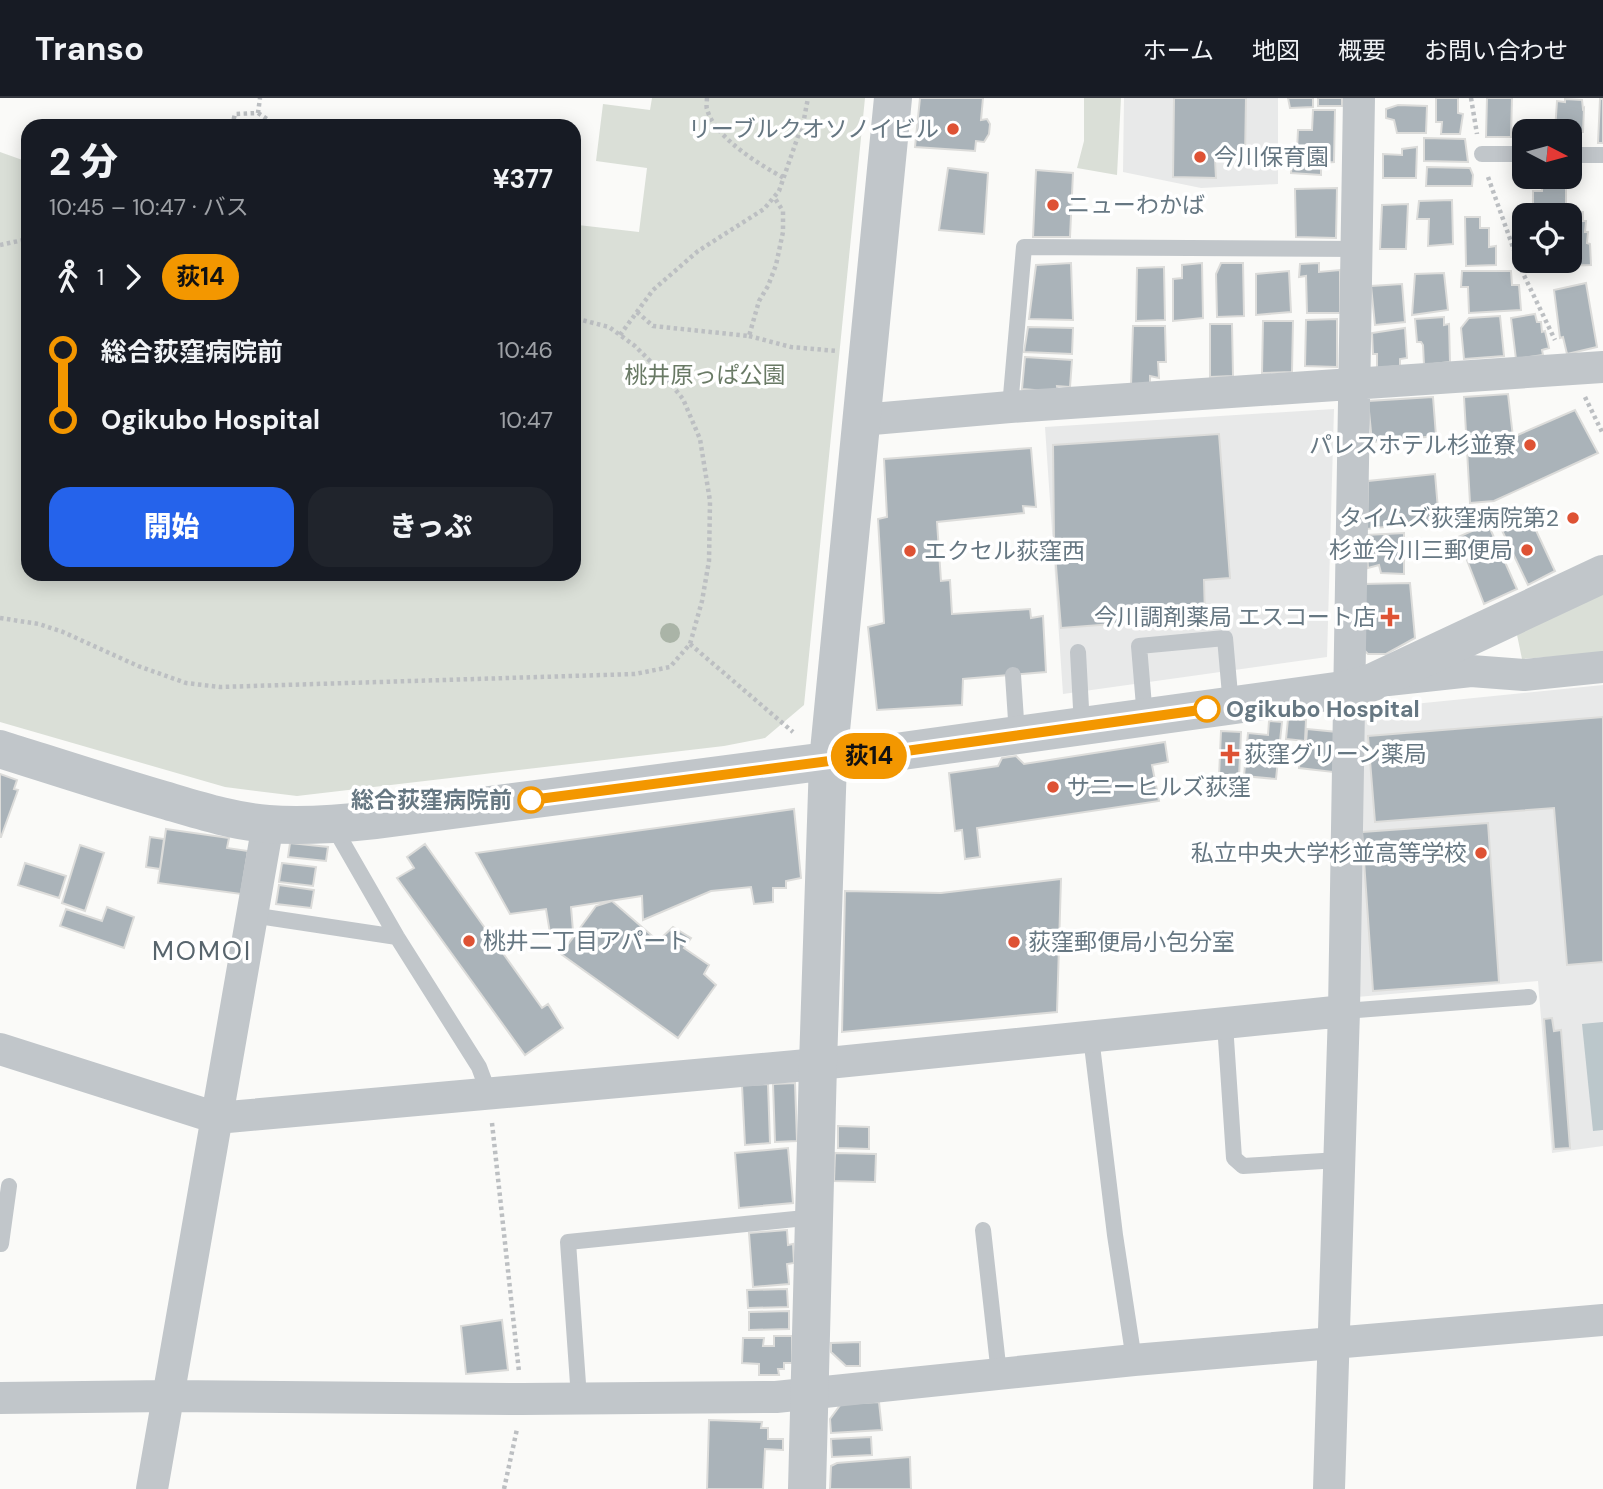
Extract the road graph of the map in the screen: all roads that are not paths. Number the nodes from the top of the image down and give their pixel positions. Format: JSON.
{"nodes":[{"id":1,"x":894,"y":98,"type":"edge"},
{"id":2,"x":1359,"y":98,"type":"edge"},
{"id":3,"x":1482,"y":154,"type":"road end"},
{"id":4,"x":1512,"y":154,"type":"edge"},
{"id":5,"x":1582,"y":155,"type":"edge"},
{"id":6,"x":1603,"y":155,"type":"edge"},
{"id":7,"x":1357,"y":249,"type":"junction"},
{"id":8,"x":1603,"y":366,"type":"edge"},
{"id":9,"x":1355,"y":383,"type":"junction"},
{"id":10,"x":1010,"y":407,"type":"junction"},
{"id":11,"x":861,"y":421,"type":"junction"},
{"id":12,"x":1603,"y":575,"type":"edge"},
{"id":13,"x":1078,"y":652,"type":"dead end"},
{"id":14,"x":1603,"y":667,"type":"edge"},
{"id":15,"x":1013,"y":675,"type":"dead end"},
{"id":16,"x":1361,"y":685,"type":"junction"},
{"id":17,"x":1231,"y":706,"type":"junction"},
{"id":18,"x":1145,"y":718,"type":"junction"},
{"id":19,"x":1082,"y":726,"type":"junction"},
{"id":20,"x":1017,"y":735,"type":"junction"},
{"id":21,"x":0,"y":749,"type":"edge"},
{"id":22,"x":828,"y":761,"type":"junction"},
{"id":23,"x":268,"y":824,"type":"junction"},
{"id":24,"x":332,"y":824,"type":"junction"},
{"id":25,"x":252,"y":915,"type":"junction"},
{"id":26,"x":397,"y":937,"type":"junction"},
{"id":27,"x":1529,"y":996,"type":"dead end"},
{"id":28,"x":1344,"y":1011,"type":"junction"},
{"id":29,"x":1225,"y":1024,"type":"junction"},
{"id":30,"x":1091,"y":1037,"type":"junction"},
{"id":31,"x":0,"y":1049,"type":"edge"},
{"id":32,"x":818,"y":1064,"type":"junction"},
{"id":33,"x":489,"y":1094,"type":"junction"},
{"id":34,"x":217,"y":1118,"type":"junction"},
{"id":35,"x":1339,"y":1160,"type":"junction"},
{"id":36,"x":9,"y":1186,"type":"dead end"},
{"id":37,"x":2,"y":1217,"type":"edge"},
{"id":38,"x":815,"y":1217,"type":"junction"},
{"id":39,"x":983,"y":1230,"type":"dead end"},
{"id":40,"x":1,"y":1244,"type":"edge"},
{"id":41,"x":1603,"y":1320,"type":"edge"},
{"id":42,"x":1334,"y":1342,"type":"junction"},
{"id":43,"x":1134,"y":1360,"type":"junction"},
{"id":44,"x":999,"y":1374,"type":"junction"},
{"id":45,"x":810,"y":1394,"type":"junction"},
{"id":46,"x":168,"y":1396,"type":"junction"},
{"id":47,"x":0,"y":1398,"type":"edge"},
{"id":48,"x":579,"y":1398,"type":"junction"},
{"id":49,"x":152,"y":1489,"type":"edge"},
{"id":50,"x":807,"y":1489,"type":"edge"},
{"id":51,"x":1329,"y":1489,"type":"edge"}],
"edges":[{"from":1,"to":11,"type":"street"},
{"from":2,"to":7,"type":"street"},
{"from":3,"to":4,"type":"lane"},
{"from":5,"to":6,"type":"lane"},
{"from":7,"to":9,"type":"street"},
{"from":7,"to":10,"type":"lane"},
{"from":8,"to":9,"type":"street"},
{"from":9,"to":10,"type":"street"},
{"from":9,"to":16,"type":"street"},
{"from":10,"to":11,"type":"street"},
{"from":11,"to":22,"type":"street"},
{"from":12,"to":16,"type":"street"},
{"from":13,"to":19,"type":"lane"},
{"from":14,"to":16,"type":"street"},
{"from":15,"to":20,"type":"lane"},
{"from":16,"to":17,"type":"street"},
{"from":16,"to":28,"type":"street"},
{"from":17,"to":18,"type":"street"},
{"from":17,"to":18,"type":"lane"},
{"from":18,"to":19,"type":"street"},
{"from":19,"to":20,"type":"street"},
{"from":20,"to":22,"type":"street"},
{"from":21,"to":23,"type":"street"},
{"from":22,"to":24,"type":"street"},
{"from":22,"to":32,"type":"street"},
{"from":23,"to":24,"type":"street"},
{"from":23,"to":25,"type":"street"},
{"from":24,"to":26,"type":"lane"},
{"from":25,"to":26,"type":"lane"},
{"from":25,"to":34,"type":"street"},
{"from":26,"to":33,"type":"lane"},
{"from":27,"to":28,"type":"lane"},
{"from":28,"to":29,"type":"street"},
{"from":28,"to":35,"type":"street"},
{"from":29,"to":30,"type":"street"},
{"from":29,"to":35,"type":"lane"},
{"from":30,"to":32,"type":"street"},
{"from":30,"to":43,"type":"lane"},
{"from":31,"to":34,"type":"street"},
{"from":32,"to":33,"type":"street"},
{"from":32,"to":38,"type":"street"},
{"from":33,"to":34,"type":"street"},
{"from":34,"to":46,"type":"street"},
{"from":35,"to":42,"type":"street"},
{"from":36,"to":37,"type":"lane"},
{"from":37,"to":40,"type":"lane"},
{"from":38,"to":45,"type":"street"},
{"from":38,"to":48,"type":"lane"},
{"from":39,"to":44,"type":"lane"},
{"from":41,"to":42,"type":"street"},
{"from":42,"to":43,"type":"street"},
{"from":42,"to":51,"type":"street"},
{"from":43,"to":44,"type":"street"},
{"from":44,"to":45,"type":"street"},
{"from":45,"to":48,"type":"street"},
{"from":45,"to":50,"type":"street"},
{"from":46,"to":47,"type":"street"},
{"from":46,"to":48,"type":"street"},
{"from":46,"to":49,"type":"street"}]}
